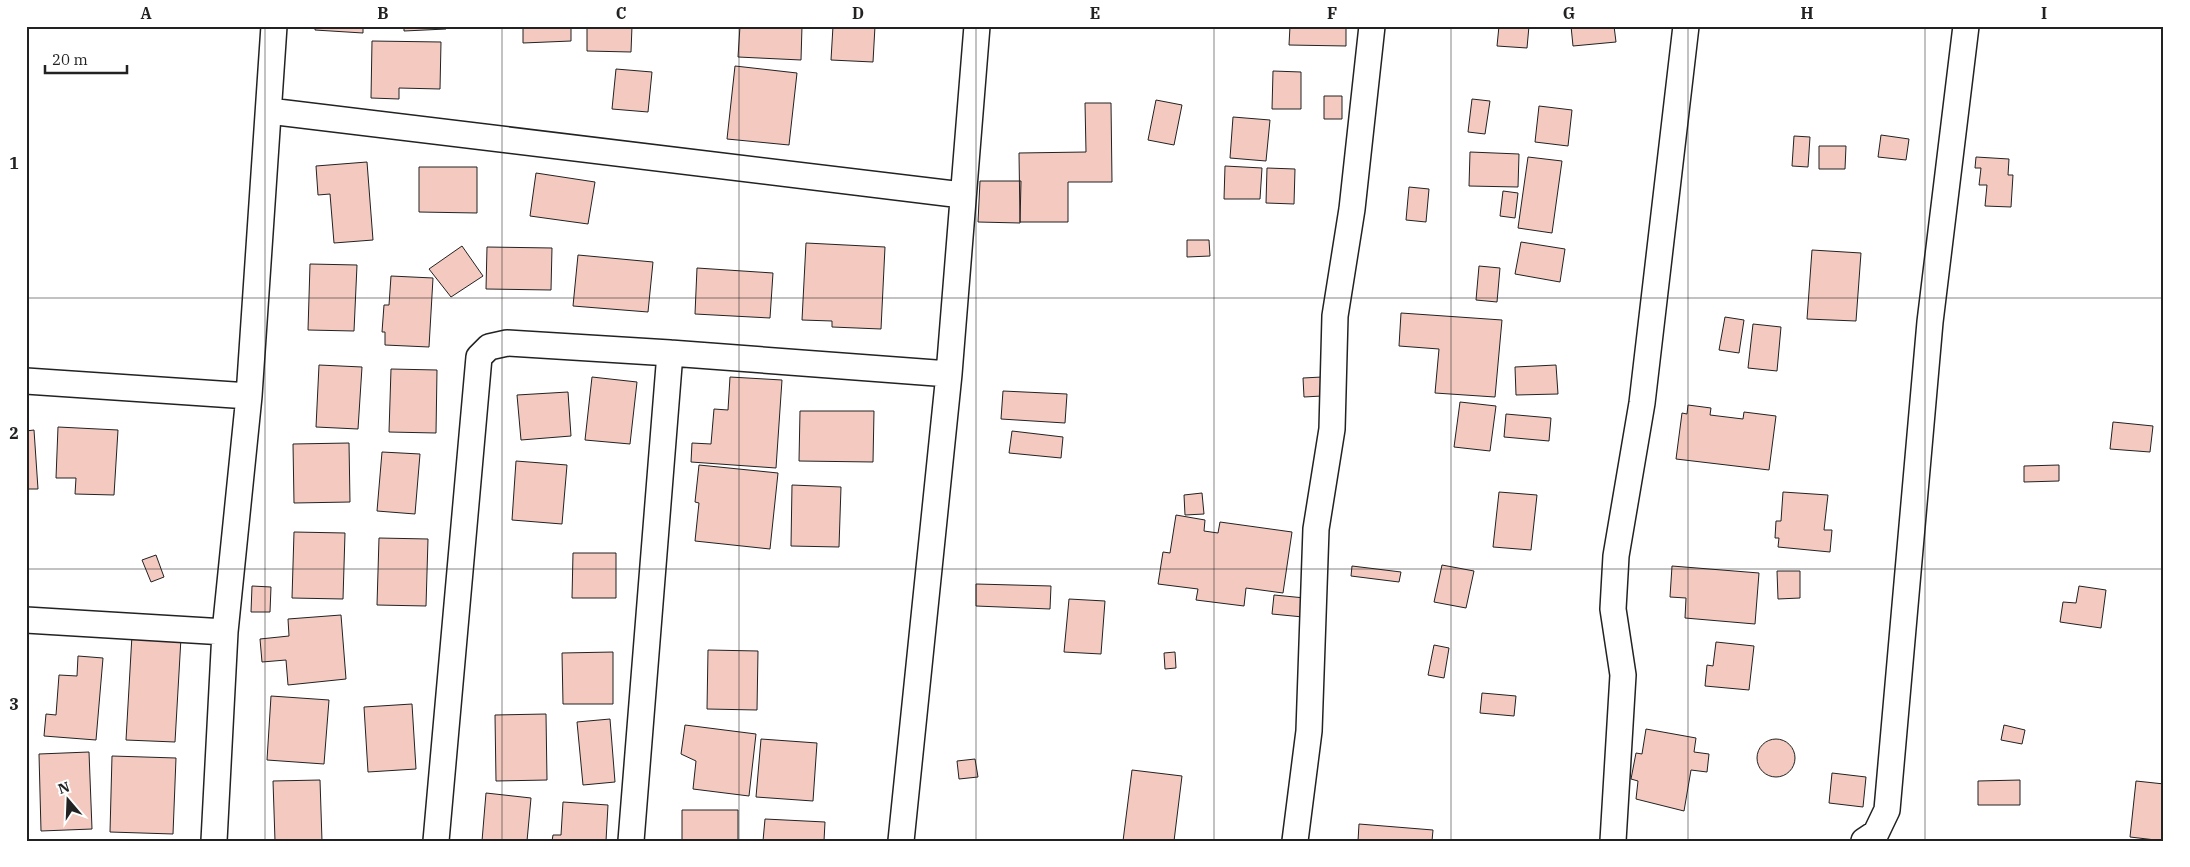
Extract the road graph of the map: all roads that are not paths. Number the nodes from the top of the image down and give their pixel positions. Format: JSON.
{"nodes":[{"id":1,"x":274,"y":26,"type":"edge"},
{"id":2,"x":977,"y":26,"type":"edge"},
{"id":3,"x":1372,"y":26,"type":"edge"},
{"id":4,"x":1686,"y":26,"type":"edge"},
{"id":5,"x":1966,"y":26,"type":"edge"},
{"id":6,"x":269,"y":111,"type":"junction"},
{"id":7,"x":962,"y":195,"type":"junction"},
{"id":8,"x":670,"y":353,"type":"junction"},
{"id":9,"x":949,"y":374,"type":"junction"},
{"id":10,"x":26,"y":381,"type":"edge"},
{"id":11,"x":249,"y":396,"type":"junction"},
{"id":12,"x":26,"y":620,"type":"edge"},
{"id":13,"x":225,"y":632,"type":"junction"},
{"id":14,"x":214,"y":841,"type":"edge"},
{"id":15,"x":436,"y":841,"type":"edge"},
{"id":16,"x":632,"y":841,"type":"edge"},
{"id":17,"x":901,"y":841,"type":"edge"},
{"id":18,"x":1295,"y":841,"type":"edge"},
{"id":19,"x":1613,"y":841,"type":"edge"},
{"id":20,"x":1864,"y":841,"type":"edge"}],
"edges":[{"from":1,"to":6,"type":"street"},
{"from":2,"to":7,"type":"street"},
{"from":3,"to":18,"type":"street"},
{"from":4,"to":19,"type":"street"},
{"from":5,"to":20,"type":"street"},
{"from":6,"to":7,"type":"street"},
{"from":6,"to":11,"type":"street"},
{"from":7,"to":9,"type":"street"},
{"from":8,"to":9,"type":"street"},
{"from":8,"to":15,"type":"street"},
{"from":8,"to":16,"type":"street"},
{"from":9,"to":17,"type":"street"},
{"from":10,"to":11,"type":"street"},
{"from":11,"to":13,"type":"street"},
{"from":12,"to":13,"type":"street"},
{"from":13,"to":14,"type":"street"}]}
